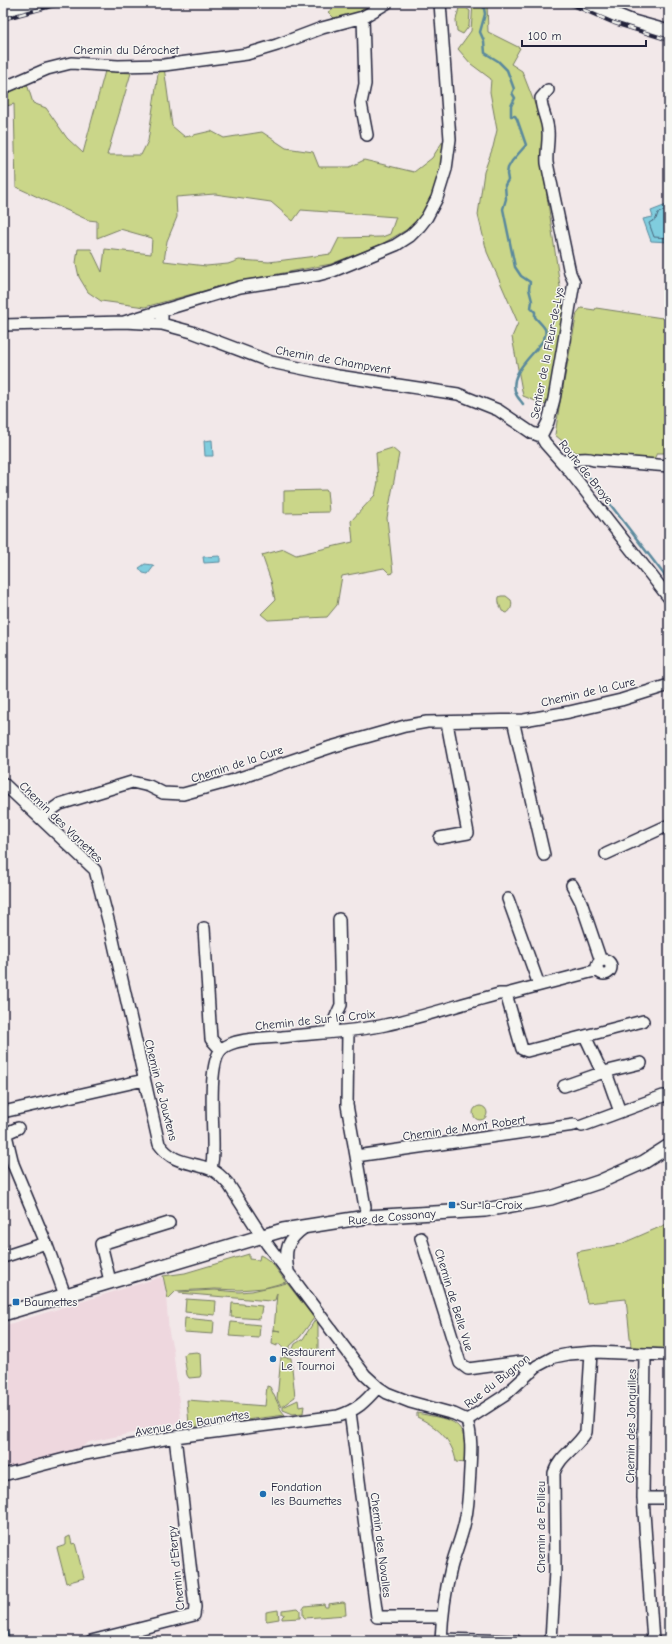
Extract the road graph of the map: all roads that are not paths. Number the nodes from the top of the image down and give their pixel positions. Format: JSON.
{"nodes":[{"id":1,"x":35,"y":3,"type":"edge"},
{"id":2,"x":387,"y":3,"type":"edge"},
{"id":3,"x":440,"y":3,"type":"edge"},
{"id":4,"x":586,"y":3,"type":"edge"},
{"id":5,"x":3,"y":12,"type":"edge"},
{"id":6,"x":363,"y":17,"type":"junction"},
{"id":7,"x":669,"y":32,"type":"edge"},
{"id":8,"x":3,"y":88,"type":"edge"},
{"id":9,"x":548,"y":90,"type":"dead end"},
{"id":10,"x":367,"y":135,"type":"dead end"},
{"id":11,"x":162,"y":311,"type":"junction"},
{"id":12,"x":124,"y":322,"type":"junction"},
{"id":13,"x":162,"y":324,"type":"junction"},
{"id":14,"x":3,"y":325,"type":"edge"},
{"id":15,"x":458,"y":394,"type":"joint"},
{"id":16,"x":541,"y":436,"type":"junction"},
{"id":17,"x":594,"y":460,"type":"junction"},
{"id":18,"x":561,"y":461,"type":"junction"},
{"id":19,"x":669,"y":466,"type":"edge"},
{"id":20,"x":573,"y":476,"type":"junction"},
{"id":21,"x":669,"y":598,"type":"edge"},
{"id":22,"x":669,"y":685,"type":"edge"},
{"id":23,"x":513,"y":720,"type":"junction"},
{"id":24,"x":447,"y":722,"type":"junction"},
{"id":25,"x":3,"y":783,"type":"edge"},
{"id":26,"x":40,"y":818,"type":"junction"},
{"id":27,"x":669,"y":825,"type":"edge"},
{"id":28,"x":440,"y":838,"type":"dead end"},
{"id":29,"x":606,"y":854,"type":"dead end"},
{"id":30,"x":544,"y":855,"type":"dead end"},
{"id":31,"x":572,"y":885,"type":"dead end"},
{"id":32,"x":508,"y":899,"type":"dead end"},
{"id":33,"x":339,"y":919,"type":"dead end"},
{"id":34,"x":110,"y":928,"type":"joint"},
{"id":35,"x":204,"y":928,"type":"dead end"},
{"id":36,"x":539,"y":985,"type":"junction"},
{"id":37,"x":506,"y":994,"type":"junction"},
{"id":38,"x":643,"y":1021,"type":"dead end"},
{"id":39,"x":348,"y":1031,"type":"junction"},
{"id":40,"x":329,"y":1032,"type":"junction"},
{"id":41,"x":584,"y":1036,"type":"junction"},
{"id":42,"x":221,"y":1050,"type":"junction"},
{"id":43,"x":641,"y":1063,"type":"dead end"},
{"id":44,"x":604,"y":1072,"type":"junction"},
{"id":45,"x":144,"y":1080,"type":"junction"},
{"id":46,"x":564,"y":1086,"type":"dead end"},
{"id":47,"x":663,"y":1096,"type":"dead end"},
{"id":48,"x":3,"y":1112,"type":"edge"},
{"id":49,"x":620,"y":1112,"type":"junction"},
{"id":50,"x":18,"y":1128,"type":"dead end"},
{"id":51,"x":669,"y":1146,"type":"edge"},
{"id":52,"x":356,"y":1156,"type":"junction"},
{"id":53,"x":211,"y":1170,"type":"junction"},
{"id":54,"x":365,"y":1207,"type":"dead end"},
{"id":55,"x":169,"y":1223,"type":"dead end"},
{"id":56,"x":305,"y":1227,"type":"junction"},
{"id":57,"x":262,"y":1237,"type":"junction"},
{"id":58,"x":421,"y":1238,"type":"dead end"},
{"id":59,"x":46,"y":1243,"type":"junction"},
{"id":60,"x":3,"y":1257,"type":"edge"},
{"id":61,"x":289,"y":1274,"type":"junction"},
{"id":62,"x":110,"y":1281,"type":"junction"},
{"id":63,"x":64,"y":1295,"type":"junction"},
{"id":64,"x":3,"y":1314,"type":"edge"},
{"id":65,"x":591,"y":1353,"type":"junction"},
{"id":66,"x":645,"y":1354,"type":"junction"},
{"id":67,"x":669,"y":1355,"type":"edge"},
{"id":68,"x":531,"y":1372,"type":"junction"},
{"id":69,"x":378,"y":1387,"type":"junction"},
{"id":70,"x":350,"y":1412,"type":"junction"},
{"id":71,"x":467,"y":1420,"type":"junction"},
{"id":72,"x":175,"y":1437,"type":"junction"},
{"id":73,"x":3,"y":1475,"type":"edge"},
{"id":74,"x":643,"y":1498,"type":"junction"},
{"id":75,"x":669,"y":1498,"type":"edge"},
{"id":76,"x":442,"y":1618,"type":"junction"},
{"id":77,"x":441,"y":1640,"type":"edge"},
{"id":78,"x":92,"y":1641,"type":"edge"},
{"id":79,"x":516,"y":1641,"type":"edge"},
{"id":80,"x":551,"y":1641,"type":"edge"},
{"id":81,"x":653,"y":1641,"type":"edge"}],
"edges":[{"from":1,"to":5,"type":"main road"},
{"from":2,"to":6,"type":"street","name":"Chemin du Dérochet"},
{"from":3,"to":11,"type":"street","name":"Chemin de Champvent"},
{"from":4,"to":7,"type":"main road"},
{"from":6,"to":8,"type":"street","name":"Chemin du Dérochet"},
{"from":6,"to":10,"type":"street"},
{"from":9,"to":16,"type":"street","name":"Sentier de la Fleur-de-Lys"},
{"from":11,"to":12,"type":"street","name":"Chemin de Champvent"},
{"from":11,"to":13,"type":"street"},
{"from":12,"to":13,"type":"street","name":"Chemin de Champvent"},
{"from":12,"to":14,"type":"street","name":"Chemin de Champvent"},
{"from":13,"to":15,"type":"street","name":"Chemin de Champvent"},
{"from":15,"to":16,"type":"street","name":"Route de Broye"},
{"from":16,"to":18,"type":"street","name":"Route de Broye"},
{"from":17,"to":18,"type":"street"},
{"from":17,"to":19,"type":"street"},
{"from":17,"to":20,"type":"street"},
{"from":18,"to":20,"type":"street","name":"Route de Broye"},
{"from":20,"to":21,"type":"street","name":"Route de Broye"},
{"from":22,"to":23,"type":"street","name":"Chemin de la Cure"},
{"from":23,"to":24,"type":"street","name":"Chemin de la Cure"},
{"from":23,"to":30,"type":"street"},
{"from":24,"to":26,"type":"street","name":"Chemin de la Cure"},
{"from":24,"to":28,"type":"street"},
{"from":25,"to":26,"type":"street","name":"Chemin des Vignettes"},
{"from":26,"to":34,"type":"street","name":"Chemin des Vignettes"},
{"from":27,"to":29,"type":"street"},
{"from":31,"to":36,"type":"street","name":"Chemin de Sur la Croix"},
{"from":32,"to":36,"type":"street"},
{"from":33,"to":40,"type":"street"},
{"from":34,"to":45,"type":"street","name":"Chemin de Jouxtens"},
{"from":35,"to":42,"type":"street"},
{"from":36,"to":37,"type":"street","name":"Chemin de Sur la Croix"},
{"from":37,"to":39,"type":"street","name":"Chemin de Sur la Croix"},
{"from":37,"to":41,"type":"street"},
{"from":38,"to":41,"type":"street"},
{"from":39,"to":40,"type":"street","name":"Chemin de Sur la Croix"},
{"from":39,"to":52,"type":"street"},
{"from":40,"to":42,"type":"street","name":"Chemin de Sur la Croix"},
{"from":41,"to":44,"type":"street"},
{"from":42,"to":53,"type":"street"},
{"from":43,"to":44,"type":"street"},
{"from":44,"to":46,"type":"street"},
{"from":44,"to":49,"type":"street"},
{"from":45,"to":48,"type":"street"},
{"from":45,"to":53,"type":"street","name":"Chemin de Jouxtens"},
{"from":47,"to":49,"type":"street"},
{"from":49,"to":52,"type":"street","name":"Chemin de Mont Robert"},
{"from":50,"to":59,"type":"street"},
{"from":51,"to":56,"type":"main road","name":"Rue de Cossonay"},
{"from":52,"to":54,"type":"street"},
{"from":53,"to":57,"type":"street","name":"Chemin de Jouxtens"},
{"from":55,"to":62,"type":"street"},
{"from":56,"to":57,"type":"main road","name":"Rue de Cossonay"},
{"from":56,"to":61,"type":"street","name":"Chemin de Jouxtens"},
{"from":57,"to":61,"type":"street","name":"Chemin de Jouxtens"},
{"from":57,"to":62,"type":"main road","name":"Rue de Cossonay"},
{"from":58,"to":68,"type":"street","name":"Chemin de Belle Vue"},
{"from":59,"to":60,"type":"street"},
{"from":59,"to":63,"type":"street"},
{"from":61,"to":69,"type":"street","name":"Chemin de Jouxtens"},
{"from":62,"to":63,"type":"main road","name":"Rue de Cossonay"},
{"from":63,"to":64,"type":"main road","name":"Rue de Cossonay"},
{"from":65,"to":66,"type":"street","name":"Rue du Bugnon"},
{"from":65,"to":68,"type":"street","name":"Rue du Bugnon"},
{"from":65,"to":80,"type":"street","name":"Chemin de Follieu"},
{"from":66,"to":67,"type":"street","name":"Rue du Bugnon"},
{"from":66,"to":74,"type":"street","name":"Chemin des Jonquilles"},
{"from":68,"to":71,"type":"street","name":"Rue du Bugnon"},
{"from":69,"to":70,"type":"street","name":"Avenue des Baumettes"},
{"from":69,"to":71,"type":"street","name":"Chemin de Jouxtens"},
{"from":70,"to":72,"type":"street","name":"Avenue des Baumettes"},
{"from":70,"to":76,"type":"street","name":"Chemin des Novalles"},
{"from":71,"to":76,"type":"street","name":"Rue du Bugnon"},
{"from":72,"to":73,"type":"street","name":"Avenue des Baumettes"},
{"from":72,"to":78,"type":"street","name":"Chemin d'Eterpy"},
{"from":74,"to":75,"type":"street","name":"Chemin des Jonquilles"},
{"from":74,"to":81,"type":"street","name":"Chemin des Jonquilles"},
{"from":76,"to":77,"type":"street","name":"Rue du Bugnon"},
{"from":77,"to":79,"type":"street"}]}
